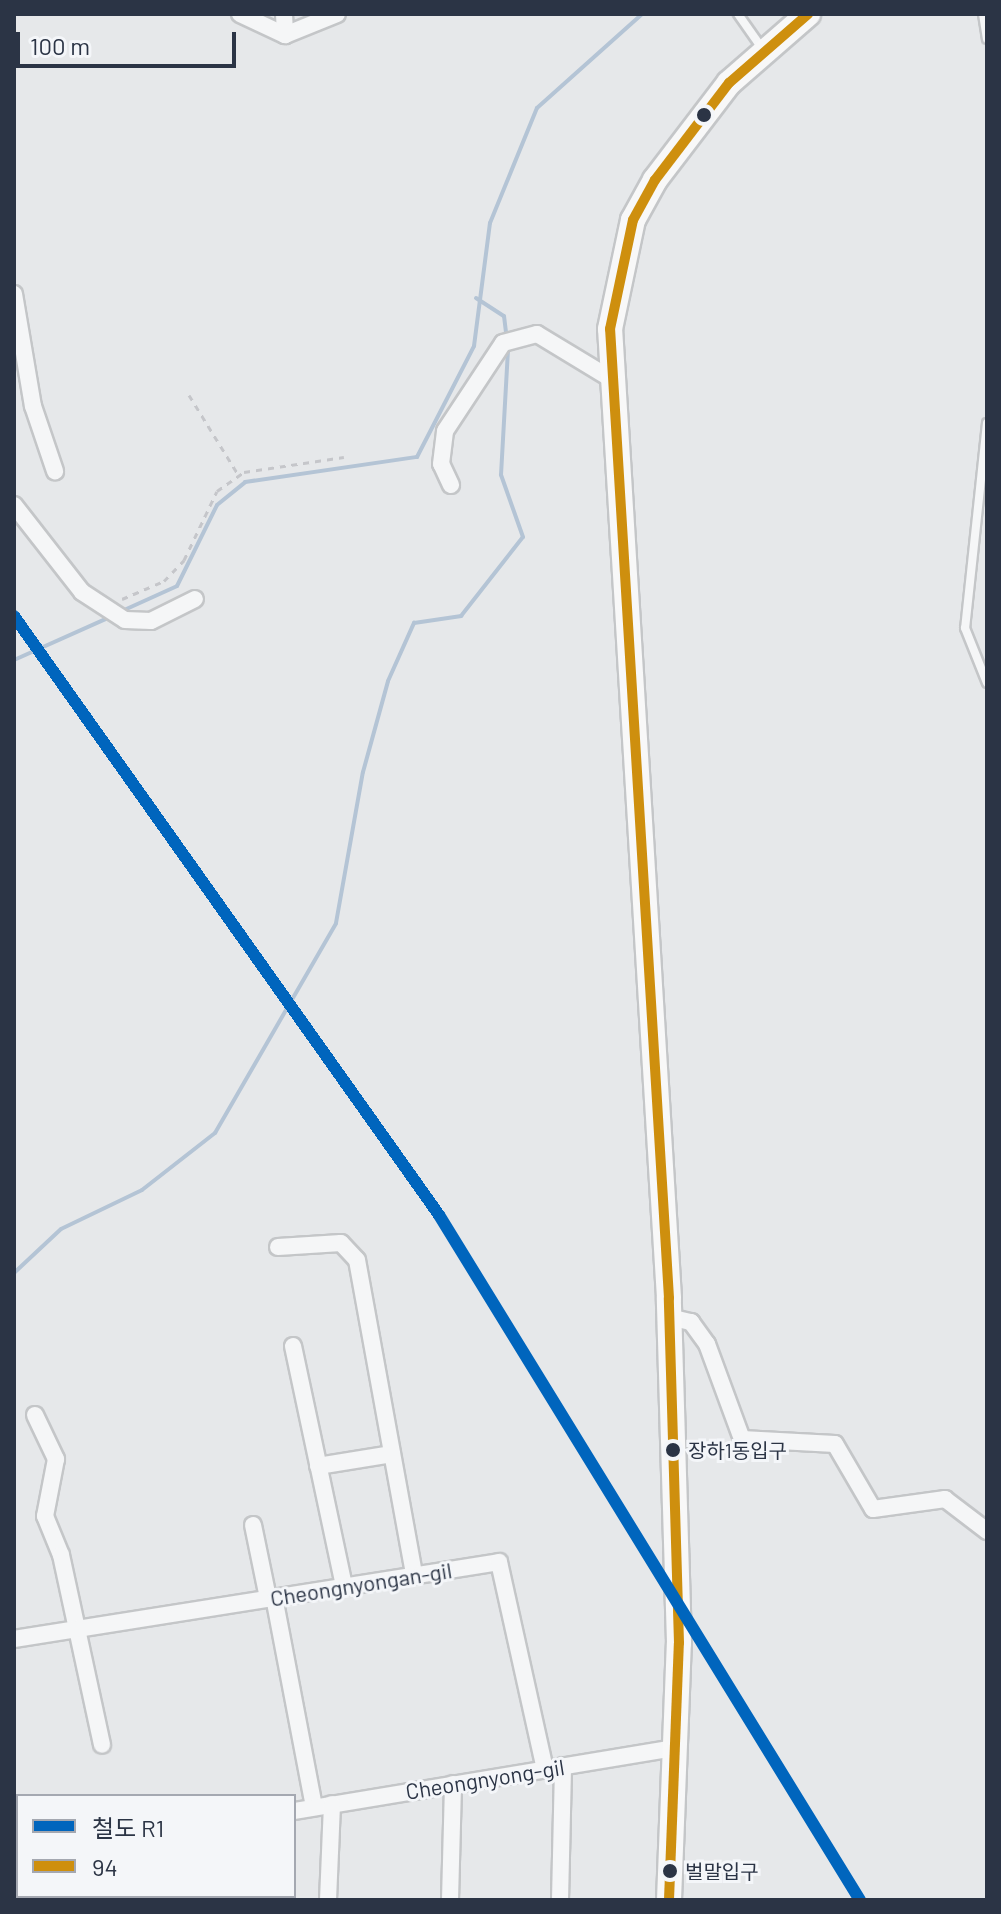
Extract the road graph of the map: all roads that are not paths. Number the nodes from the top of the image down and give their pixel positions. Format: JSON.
{"nodes":[{"id":1,"x":240,"y":14,"type":"edge"},
{"id":2,"x":275,"y":14,"type":"edge"},
{"id":3,"x":286,"y":14,"type":"edge"},
{"id":4,"x":337,"y":14,"type":"edge"},
{"id":5,"x":738,"y":14,"type":"edge"},
{"id":6,"x":808,"y":14,"type":"edge"},
{"id":7,"x":983,"y":14,"type":"edge"},
{"id":8,"x":285,"y":35,"type":"junction"},
{"id":9,"x":987,"y":39,"type":"edge"},
{"id":10,"x":765,"y":52,"type":"junction"},
{"id":11,"x":14,"y":294,"type":"edge"},
{"id":12,"x":613,"y":380,"type":"junction"},
{"id":13,"x":987,"y":423,"type":"edge"},
{"id":14,"x":55,"y":471,"type":"dead end"},
{"id":15,"x":451,"y":485,"type":"dead end"},
{"id":16,"x":14,"y":505,"type":"edge"},
{"id":17,"x":195,"y":599,"type":"dead end"},
{"id":18,"x":987,"y":683,"type":"edge"},
{"id":19,"x":278,"y":1247,"type":"dead end"},
{"id":20,"x":669,"y":1317,"type":"junction"},
{"id":21,"x":293,"y":1346,"type":"dead end"},
{"id":22,"x":35,"y":1415,"type":"dead end"},
{"id":23,"x":392,"y":1454,"type":"junction"},
{"id":24,"x":318,"y":1466,"type":"junction"},
{"id":25,"x":253,"y":1525,"type":"dead end"},
{"id":26,"x":987,"y":1531,"type":"edge"},
{"id":27,"x":414,"y":1575,"type":"junction"},
{"id":28,"x":344,"y":1586,"type":"junction"},
{"id":29,"x":271,"y":1598,"type":"junction"},
{"id":30,"x":76,"y":1628,"type":"junction"},
{"id":31,"x":14,"y":1639,"type":"edge"},
{"id":32,"x":102,"y":1745,"type":"dead end"},
{"id":33,"x":675,"y":1748,"type":"junction"},
{"id":34,"x":563,"y":1766,"type":"junction"},
{"id":35,"x":545,"y":1769,"type":"junction"},
{"id":36,"x":453,"y":1784,"type":"junction"},
{"id":37,"x":332,"y":1804,"type":"junction"},
{"id":38,"x":314,"y":1807,"type":"junction"},
{"id":39,"x":296,"y":1811,"type":"edge"},
{"id":40,"x":328,"y":1900,"type":"edge"},
{"id":41,"x":450,"y":1900,"type":"edge"},
{"id":42,"x":560,"y":1900,"type":"edge"},
{"id":43,"x":669,"y":1900,"type":"edge"}],
"edges":[{"from":1,"to":8,"type":"street"},
{"from":2,"to":3,"type":"street"},
{"from":3,"to":8,"type":"street"},
{"from":4,"to":8,"type":"street"},
{"from":5,"to":10,"type":"lane"},
{"from":6,"to":10,"type":"street"},
{"from":7,"to":9,"type":"lane"},
{"from":10,"to":12,"type":"street"},
{"from":11,"to":14,"type":"street"},
{"from":12,"to":15,"type":"street"},
{"from":12,"to":20,"type":"street"},
{"from":13,"to":18,"type":"lane"},
{"from":16,"to":17,"type":"street"},
{"from":19,"to":23,"type":"street"},
{"from":20,"to":26,"type":"street"},
{"from":20,"to":33,"type":"street"},
{"from":21,"to":24,"type":"street"},
{"from":22,"to":30,"type":"street"},
{"from":23,"to":24,"type":"street"},
{"from":23,"to":27,"type":"street"},
{"from":24,"to":28,"type":"street"},
{"from":25,"to":29,"type":"street"},
{"from":27,"to":28,"type":"street","name":"Cheongnyongan-gil"},
{"from":27,"to":35,"type":"street","name":"Cheongnyongan-gil"},
{"from":28,"to":29,"type":"street","name":"Cheongnyongan-gil"},
{"from":29,"to":30,"type":"street","name":"Cheongnyongan-gil"},
{"from":29,"to":38,"type":"street"},
{"from":30,"to":31,"type":"street","name":"Cheongnyongan-gil"},
{"from":30,"to":32,"type":"street"},
{"from":33,"to":34,"type":"street","name":"Cheongnyong-gil"},
{"from":33,"to":43,"type":"street"},
{"from":34,"to":35,"type":"street","name":"Cheongnyong-gil"},
{"from":34,"to":42,"type":"street"},
{"from":35,"to":36,"type":"street","name":"Cheongnyong-gil"},
{"from":36,"to":37,"type":"street","name":"Cheongnyong-gil"},
{"from":36,"to":41,"type":"street"},
{"from":37,"to":38,"type":"street","name":"Cheongnyong-gil"},
{"from":37,"to":40,"type":"street"},
{"from":38,"to":39,"type":"street","name":"Cheongnyong-gil"}]}
